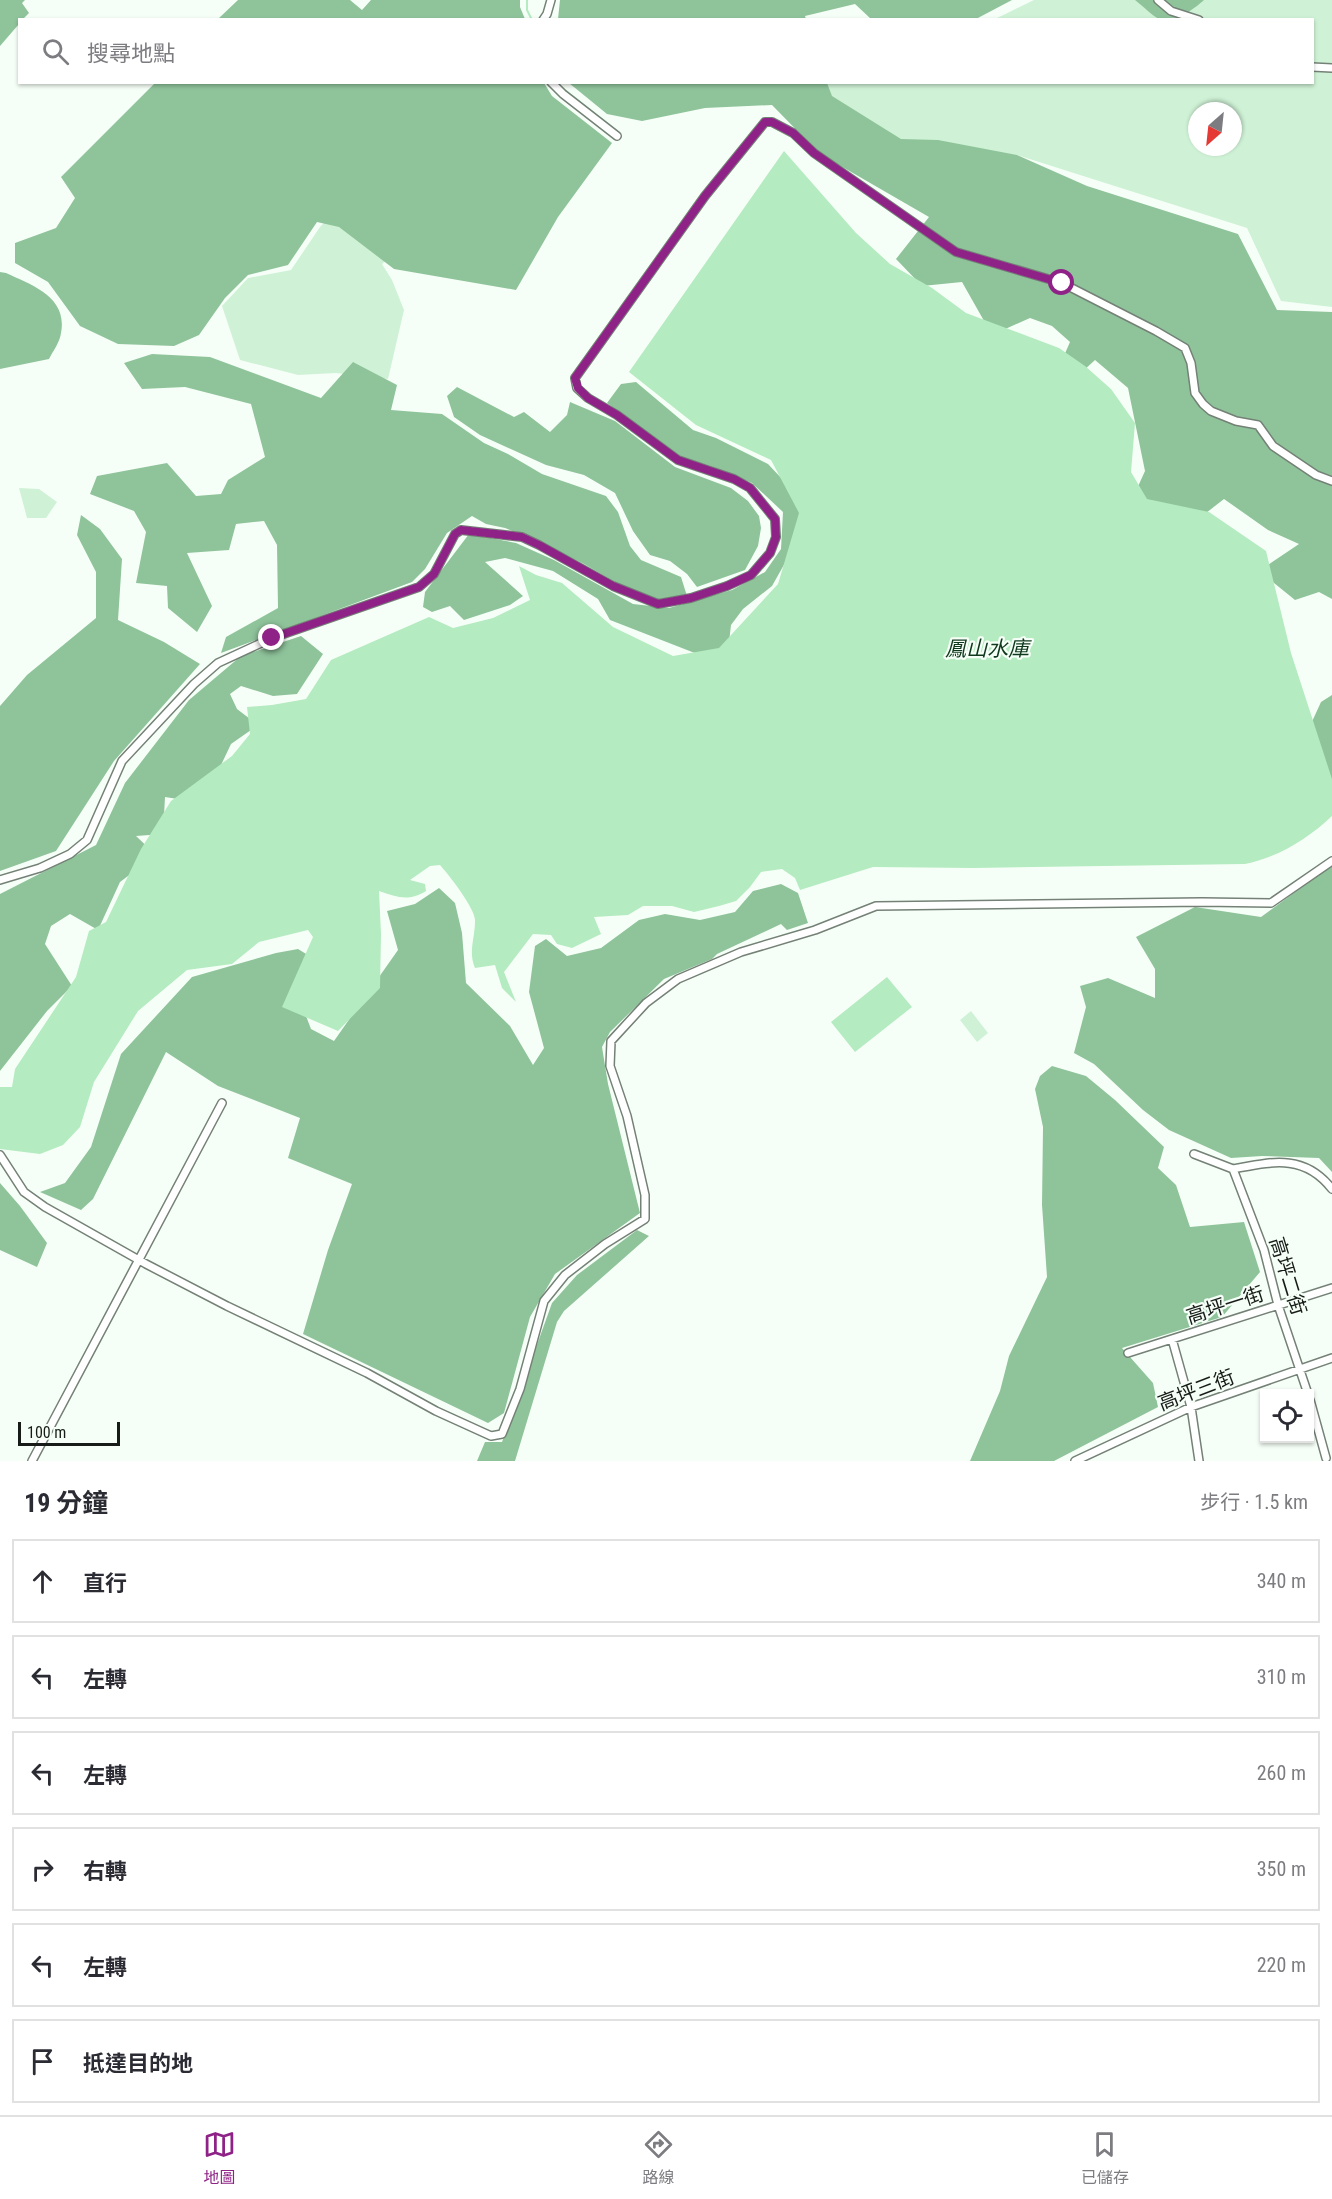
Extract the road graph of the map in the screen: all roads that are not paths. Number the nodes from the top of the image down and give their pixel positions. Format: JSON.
{"nodes":[{"id":1,"x":550,"y":0,"type":"edge"},
{"id":2,"x":1158,"y":0,"type":"edge"},
{"id":3,"x":544,"y":18,"type":"edge"},
{"id":4,"x":1193,"y":18,"type":"edge"},
{"id":5,"x":1314,"y":67,"type":"edge"},
{"id":6,"x":1332,"y":68,"type":"edge"},
{"id":7,"x":553,"y":84,"type":"edge"},
{"id":8,"x":617,"y":136,"type":"dead end"},
{"id":9,"x":1332,"y":481,"type":"edge"},
{"id":10,"x":1332,"y":861,"type":"edge"},
{"id":11,"x":0,"y":880,"type":"edge"},
{"id":12,"x":222,"y":1103,"type":"dead end"},
{"id":13,"x":1194,"y":1154,"type":"dead end"},
{"id":14,"x":0,"y":1155,"type":"edge"},
{"id":15,"x":1233,"y":1169,"type":"junction"},
{"id":16,"x":1332,"y":1189,"type":"edge"},
{"id":17,"x":139,"y":1260,"type":"junction"},
{"id":18,"x":1332,"y":1288,"type":"edge"},
{"id":19,"x":1278,"y":1305,"type":"junction"},
{"id":20,"x":1172,"y":1339,"type":"junction"},
{"id":21,"x":1128,"y":1353,"type":"dead end"},
{"id":22,"x":1332,"y":1358,"type":"edge"},
{"id":23,"x":1300,"y":1368,"type":"junction"},
{"id":24,"x":1306,"y":1389,"type":"edge"},
{"id":25,"x":1191,"y":1407,"type":"junction"},
{"id":26,"x":1314,"y":1414,"type":"edge"},
{"id":27,"x":1326,"y":1458,"type":"dead end"},
{"id":28,"x":32,"y":1461,"type":"edge"},
{"id":29,"x":1075,"y":1461,"type":"edge"},
{"id":30,"x":1199,"y":1461,"type":"edge"}],
"edges":[{"from":1,"to":3,"type":"street"},
{"from":2,"to":4,"type":"street"},
{"from":5,"to":6,"type":"street"},
{"from":7,"to":8,"type":"street"},
{"from":9,"to":11,"type":"street"},
{"from":10,"to":17,"type":"street"},
{"from":12,"to":17,"type":"street"},
{"from":13,"to":15,"type":"street"},
{"from":14,"to":17,"type":"street"},
{"from":15,"to":16,"type":"street"},
{"from":15,"to":19,"type":"street","name":"高坪二街"},
{"from":17,"to":28,"type":"street"},
{"from":18,"to":19,"type":"street","name":"高坪一街"},
{"from":19,"to":20,"type":"street","name":"高坪一街"},
{"from":19,"to":23,"type":"street","name":"高坪二街"},
{"from":20,"to":21,"type":"street","name":"高坪一街"},
{"from":20,"to":25,"type":"street"},
{"from":22,"to":23,"type":"street","name":"高坪三街"},
{"from":23,"to":24,"type":"street","name":"高坪二街"},
{"from":23,"to":25,"type":"street","name":"高坪三街"},
{"from":25,"to":29,"type":"street","name":"高坪三街"},
{"from":25,"to":30,"type":"street"},
{"from":26,"to":27,"type":"street"}]}
